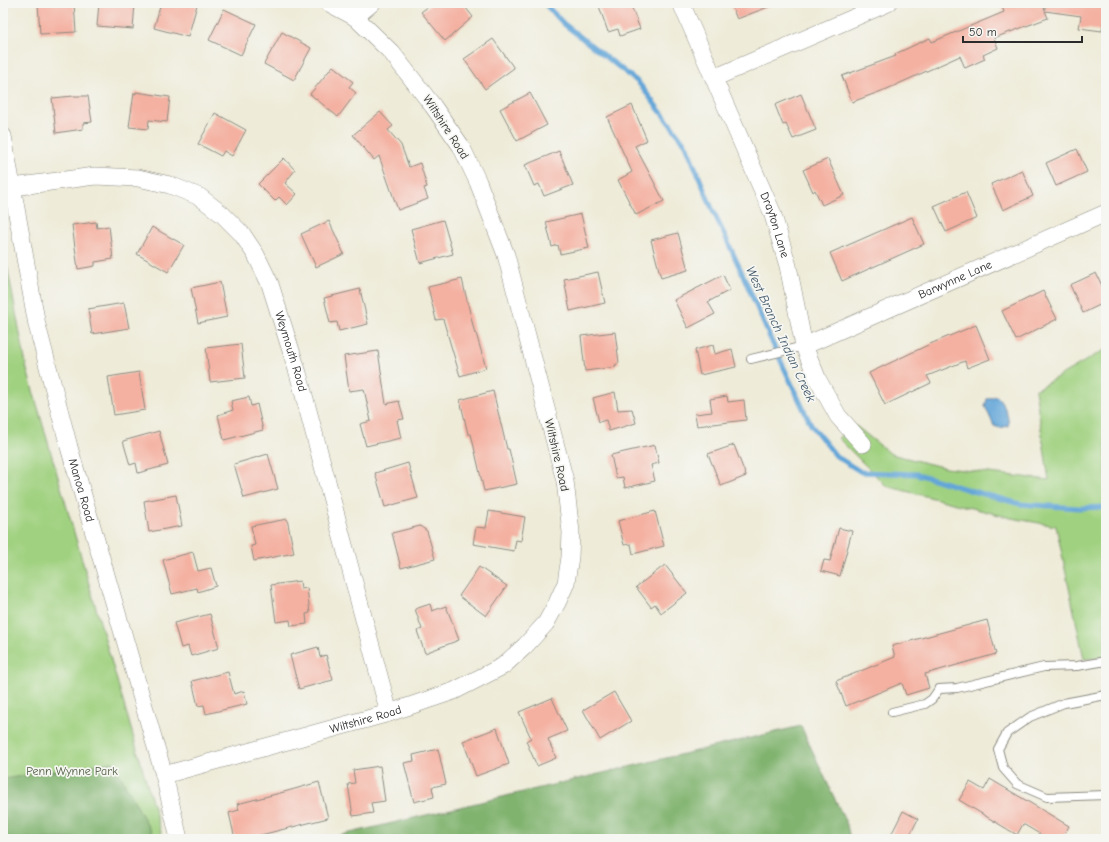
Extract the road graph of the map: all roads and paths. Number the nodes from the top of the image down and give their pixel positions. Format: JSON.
{"nodes":[{"id":1,"x":329,"y":3,"type":"edge"},
{"id":2,"x":372,"y":3,"type":"edge"},
{"id":3,"x":681,"y":3,"type":"edge"},
{"id":4,"x":888,"y":3,"type":"edge"},
{"id":5,"x":355,"y":17,"type":"junction"},
{"id":6,"x":714,"y":78,"type":"junction"},
{"id":7,"x":3,"y":136,"type":"edge"},
{"id":8,"x":13,"y":186,"type":"junction"},
{"id":9,"x":1106,"y":213,"type":"edge"},
{"id":10,"x":804,"y":346,"type":"junction"},
{"id":11,"x":751,"y":359,"type":"dead end"},
{"id":12,"x":863,"y":444,"type":"dead end"},
{"id":13,"x":1106,"y":661,"type":"edge"},
{"id":14,"x":1106,"y":694,"type":"edge"},
{"id":15,"x":892,"y":712,"type":"dead end"},
{"id":16,"x":389,"y":713,"type":"junction"},
{"id":17,"x":164,"y":775,"type":"junction"},
{"id":18,"x":1106,"y":795,"type":"edge"},
{"id":19,"x":179,"y":839,"type":"edge"}],
"edges":[{"from":1,"to":5,"type":"street","name":"Wiltshire Road"},
{"from":2,"to":5,"type":"street"},
{"from":3,"to":6,"type":"street","name":"Drayton Lane"},
{"from":4,"to":6,"type":"street"},
{"from":5,"to":16,"type":"street","name":"Wiltshire Road"},
{"from":6,"to":10,"type":"street","name":"Drayton Lane"},
{"from":7,"to":8,"type":"street","name":"Manoa Road"},
{"from":8,"to":16,"type":"street","name":"Weymouth Road"},
{"from":8,"to":17,"type":"street","name":"Manoa Road"},
{"from":9,"to":10,"type":"street","name":"Barwynne Lane"},
{"from":10,"to":11,"type":"lane"},
{"from":10,"to":12,"type":"street","name":"Drayton Lane"},
{"from":13,"to":15,"type":"lane"},
{"from":14,"to":18,"type":"lane"},
{"from":16,"to":17,"type":"street","name":"Wiltshire Road"},
{"from":17,"to":19,"type":"street","name":"Manoa Road"}]}
